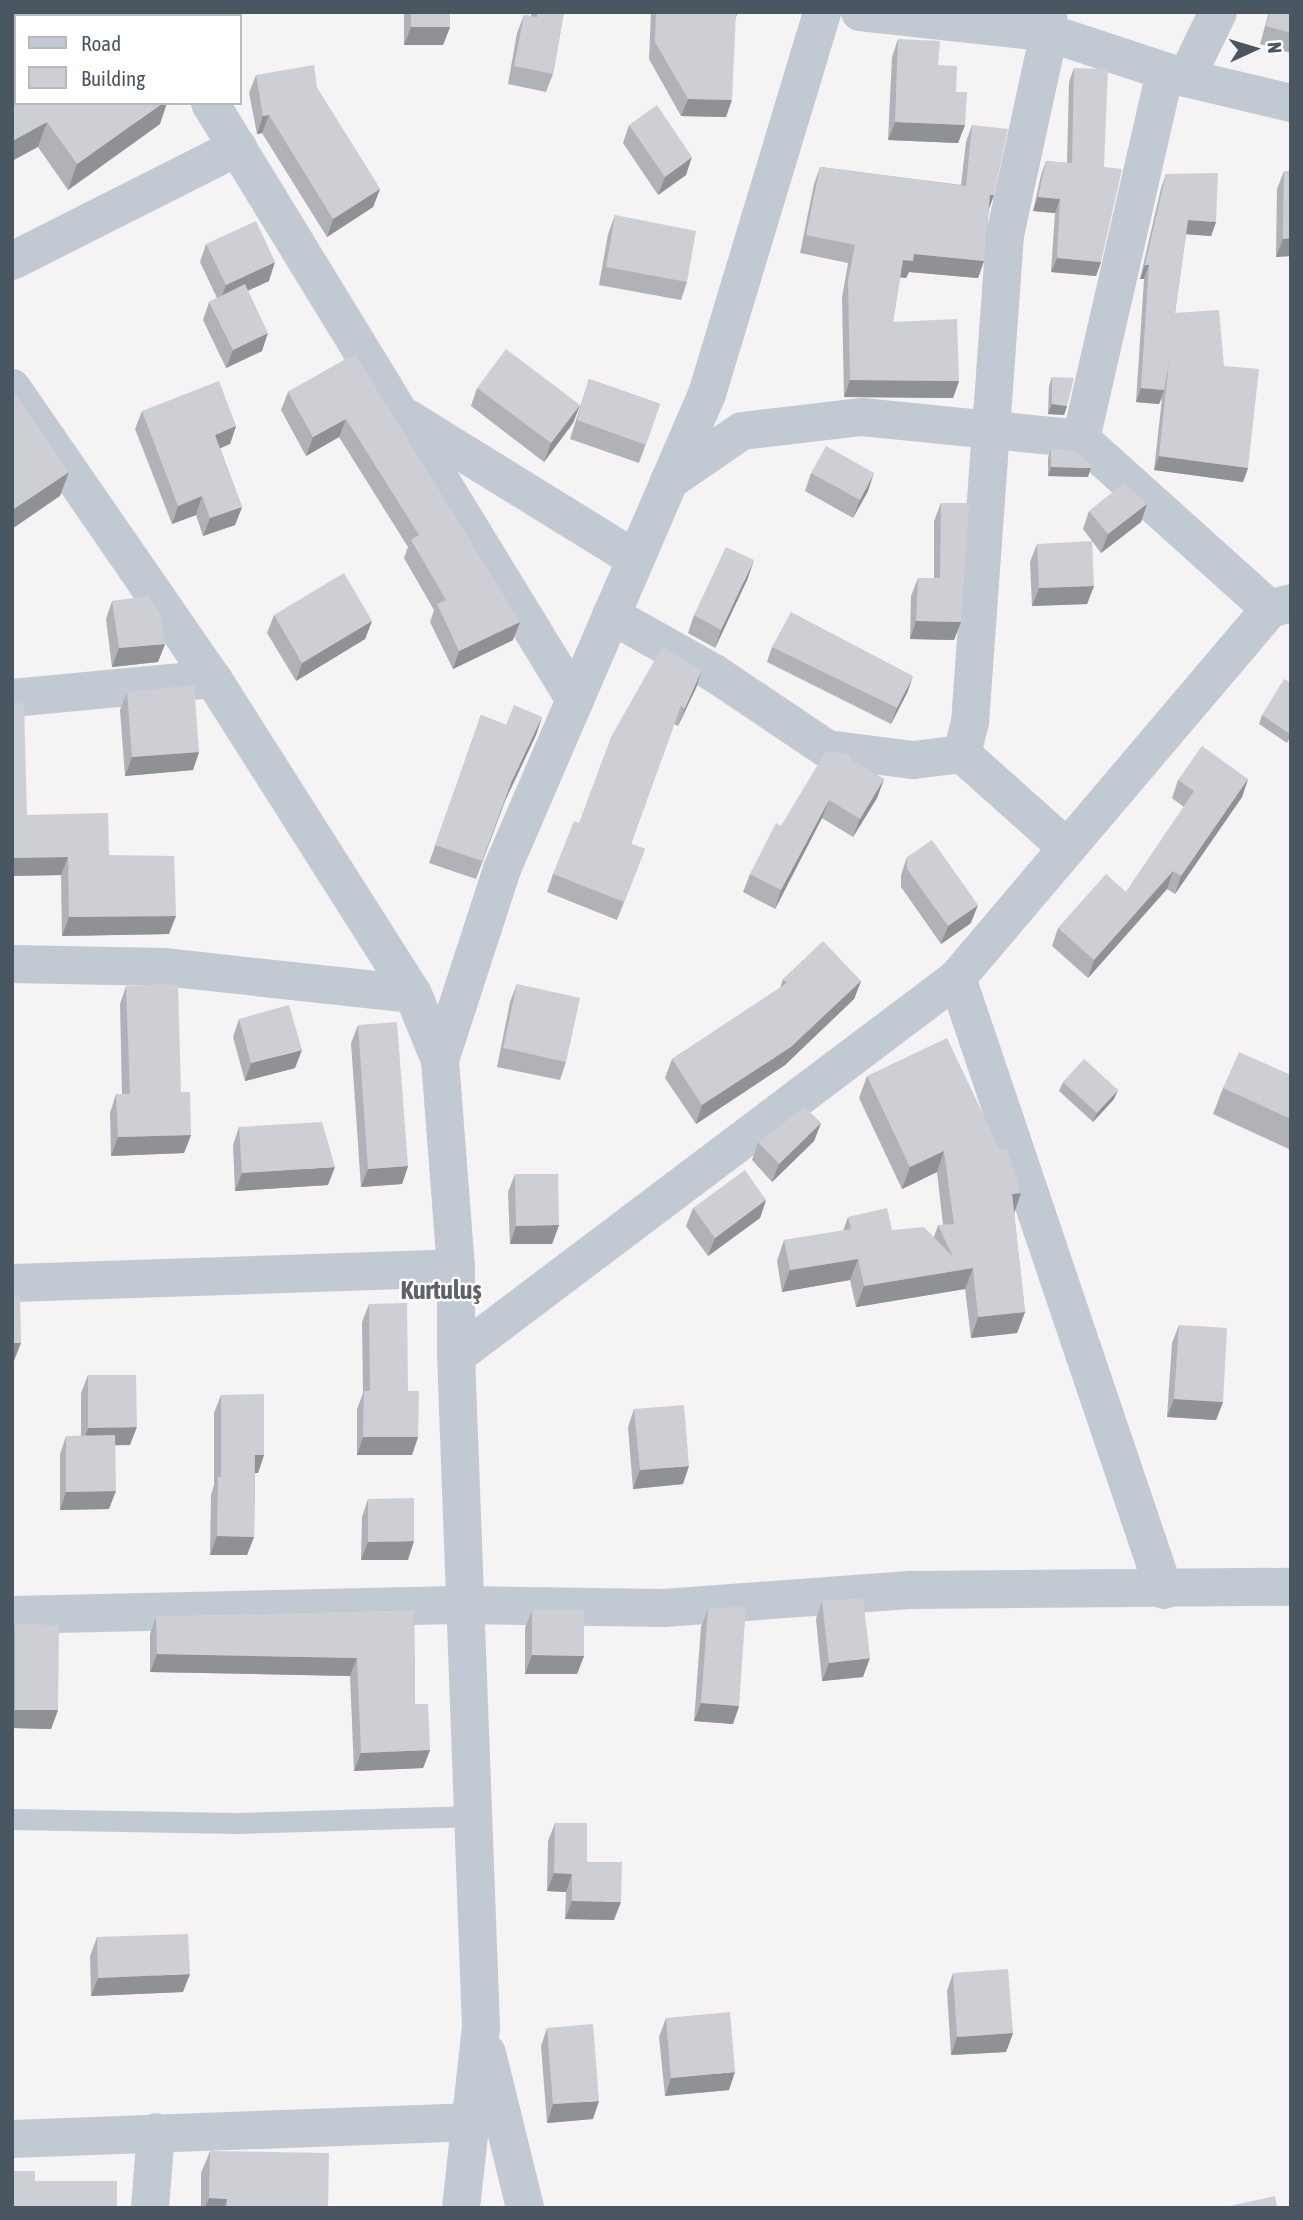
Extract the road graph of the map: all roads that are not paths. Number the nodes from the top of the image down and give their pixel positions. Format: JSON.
{"nodes":[{"id":1,"x":822,"y":12,"type":"edge"},
{"id":2,"x":859,"y":12,"type":"edge"},
{"id":3,"x":1217,"y":12,"type":"edge"},
{"id":4,"x":1048,"y":23,"type":"edge"},
{"id":5,"x":1175,"y":74,"type":"junction"},
{"id":6,"x":1291,"y":103,"type":"edge"},
{"id":7,"x":211,"y":105,"type":"edge"},
{"id":8,"x":238,"y":147,"type":"junction"},
{"id":9,"x":12,"y":261,"type":"edge"},
{"id":10,"x":12,"y":388,"type":"edge"},
{"id":11,"x":400,"y":414,"type":"junction"},
{"id":12,"x":993,"y":433,"type":"junction"},
{"id":13,"x":1081,"y":439,"type":"junction"},
{"id":14,"x":669,"y":481,"type":"junction"},
{"id":15,"x":635,"y":559,"type":"junction"},
{"id":16,"x":1280,"y":606,"type":"edge"},
{"id":17,"x":611,"y":615,"type":"junction"},
{"id":18,"x":213,"y":679,"type":"junction"},
{"id":19,"x":12,"y":698,"type":"edge"},
{"id":20,"x":575,"y":700,"type":"junction"},
{"id":21,"x":962,"y":754,"type":"junction"},
{"id":22,"x":1067,"y":848,"type":"junction"},
{"id":23,"x":12,"y":964,"type":"edge"},
{"id":24,"x":957,"y":978,"type":"junction"},
{"id":25,"x":413,"y":995,"type":"junction"},
{"id":26,"x":440,"y":1060,"type":"junction"},
{"id":27,"x":456,"y":1268,"type":"junction"},
{"id":28,"x":12,"y":1283,"type":"edge"},
{"id":29,"x":456,"y":1356,"type":"junction"},
{"id":30,"x":1291,"y":1587,"type":"edge"},
{"id":31,"x":1164,"y":1590,"type":"junction"},
{"id":32,"x":467,"y":1605,"type":"junction"},
{"id":33,"x":12,"y":1615,"type":"edge"},
{"id":34,"x":475,"y":1816,"type":"junction"},
{"id":35,"x":12,"y":1819,"type":"edge"},
{"id":36,"x":481,"y":2027,"type":"junction"},
{"id":37,"x":468,"y":2122,"type":"junction"},
{"id":38,"x":156,"y":2132,"type":"junction"},
{"id":39,"x":12,"y":2138,"type":"edge"},
{"id":40,"x":149,"y":2208,"type":"edge"},
{"id":41,"x":461,"y":2208,"type":"edge"},
{"id":42,"x":525,"y":2208,"type":"edge"}],
"edges":[{"from":1,"to":14,"type":"street"},
{"from":2,"to":4,"type":"street"},
{"from":3,"to":5,"type":"street"},
{"from":4,"to":5,"type":"street"},
{"from":4,"to":12,"type":"street"},
{"from":5,"to":6,"type":"street"},
{"from":5,"to":13,"type":"street"},
{"from":7,"to":8,"type":"street"},
{"from":8,"to":9,"type":"street"},
{"from":8,"to":11,"type":"street"},
{"from":10,"to":18,"type":"street"},
{"from":11,"to":15,"type":"street"},
{"from":11,"to":20,"type":"street"},
{"from":12,"to":13,"type":"street"},
{"from":12,"to":14,"type":"street"},
{"from":12,"to":21,"type":"street"},
{"from":13,"to":16,"type":"street"},
{"from":14,"to":15,"type":"street"},
{"from":15,"to":17,"type":"street"},
{"from":16,"to":22,"type":"street"},
{"from":17,"to":20,"type":"street"},
{"from":17,"to":21,"type":"street"},
{"from":18,"to":19,"type":"street"},
{"from":18,"to":25,"type":"street"},
{"from":20,"to":26,"type":"street"},
{"from":21,"to":22,"type":"street"},
{"from":22,"to":24,"type":"street"},
{"from":23,"to":25,"type":"street"},
{"from":24,"to":29,"type":"street"},
{"from":24,"to":31,"type":"street"},
{"from":25,"to":26,"type":"street"},
{"from":26,"to":27,"type":"street"},
{"from":27,"to":28,"type":"street"},
{"from":27,"to":29,"type":"street"},
{"from":29,"to":32,"type":"street"},
{"from":30,"to":31,"type":"street"},
{"from":31,"to":32,"type":"street"},
{"from":32,"to":33,"type":"street"},
{"from":32,"to":34,"type":"street"},
{"from":34,"to":35,"type":"lane"},
{"from":34,"to":36,"type":"street"},
{"from":36,"to":37,"type":"street"},
{"from":36,"to":42,"type":"street"},
{"from":37,"to":38,"type":"street"},
{"from":37,"to":41,"type":"street"},
{"from":38,"to":39,"type":"street"},
{"from":38,"to":40,"type":"street"}]}
